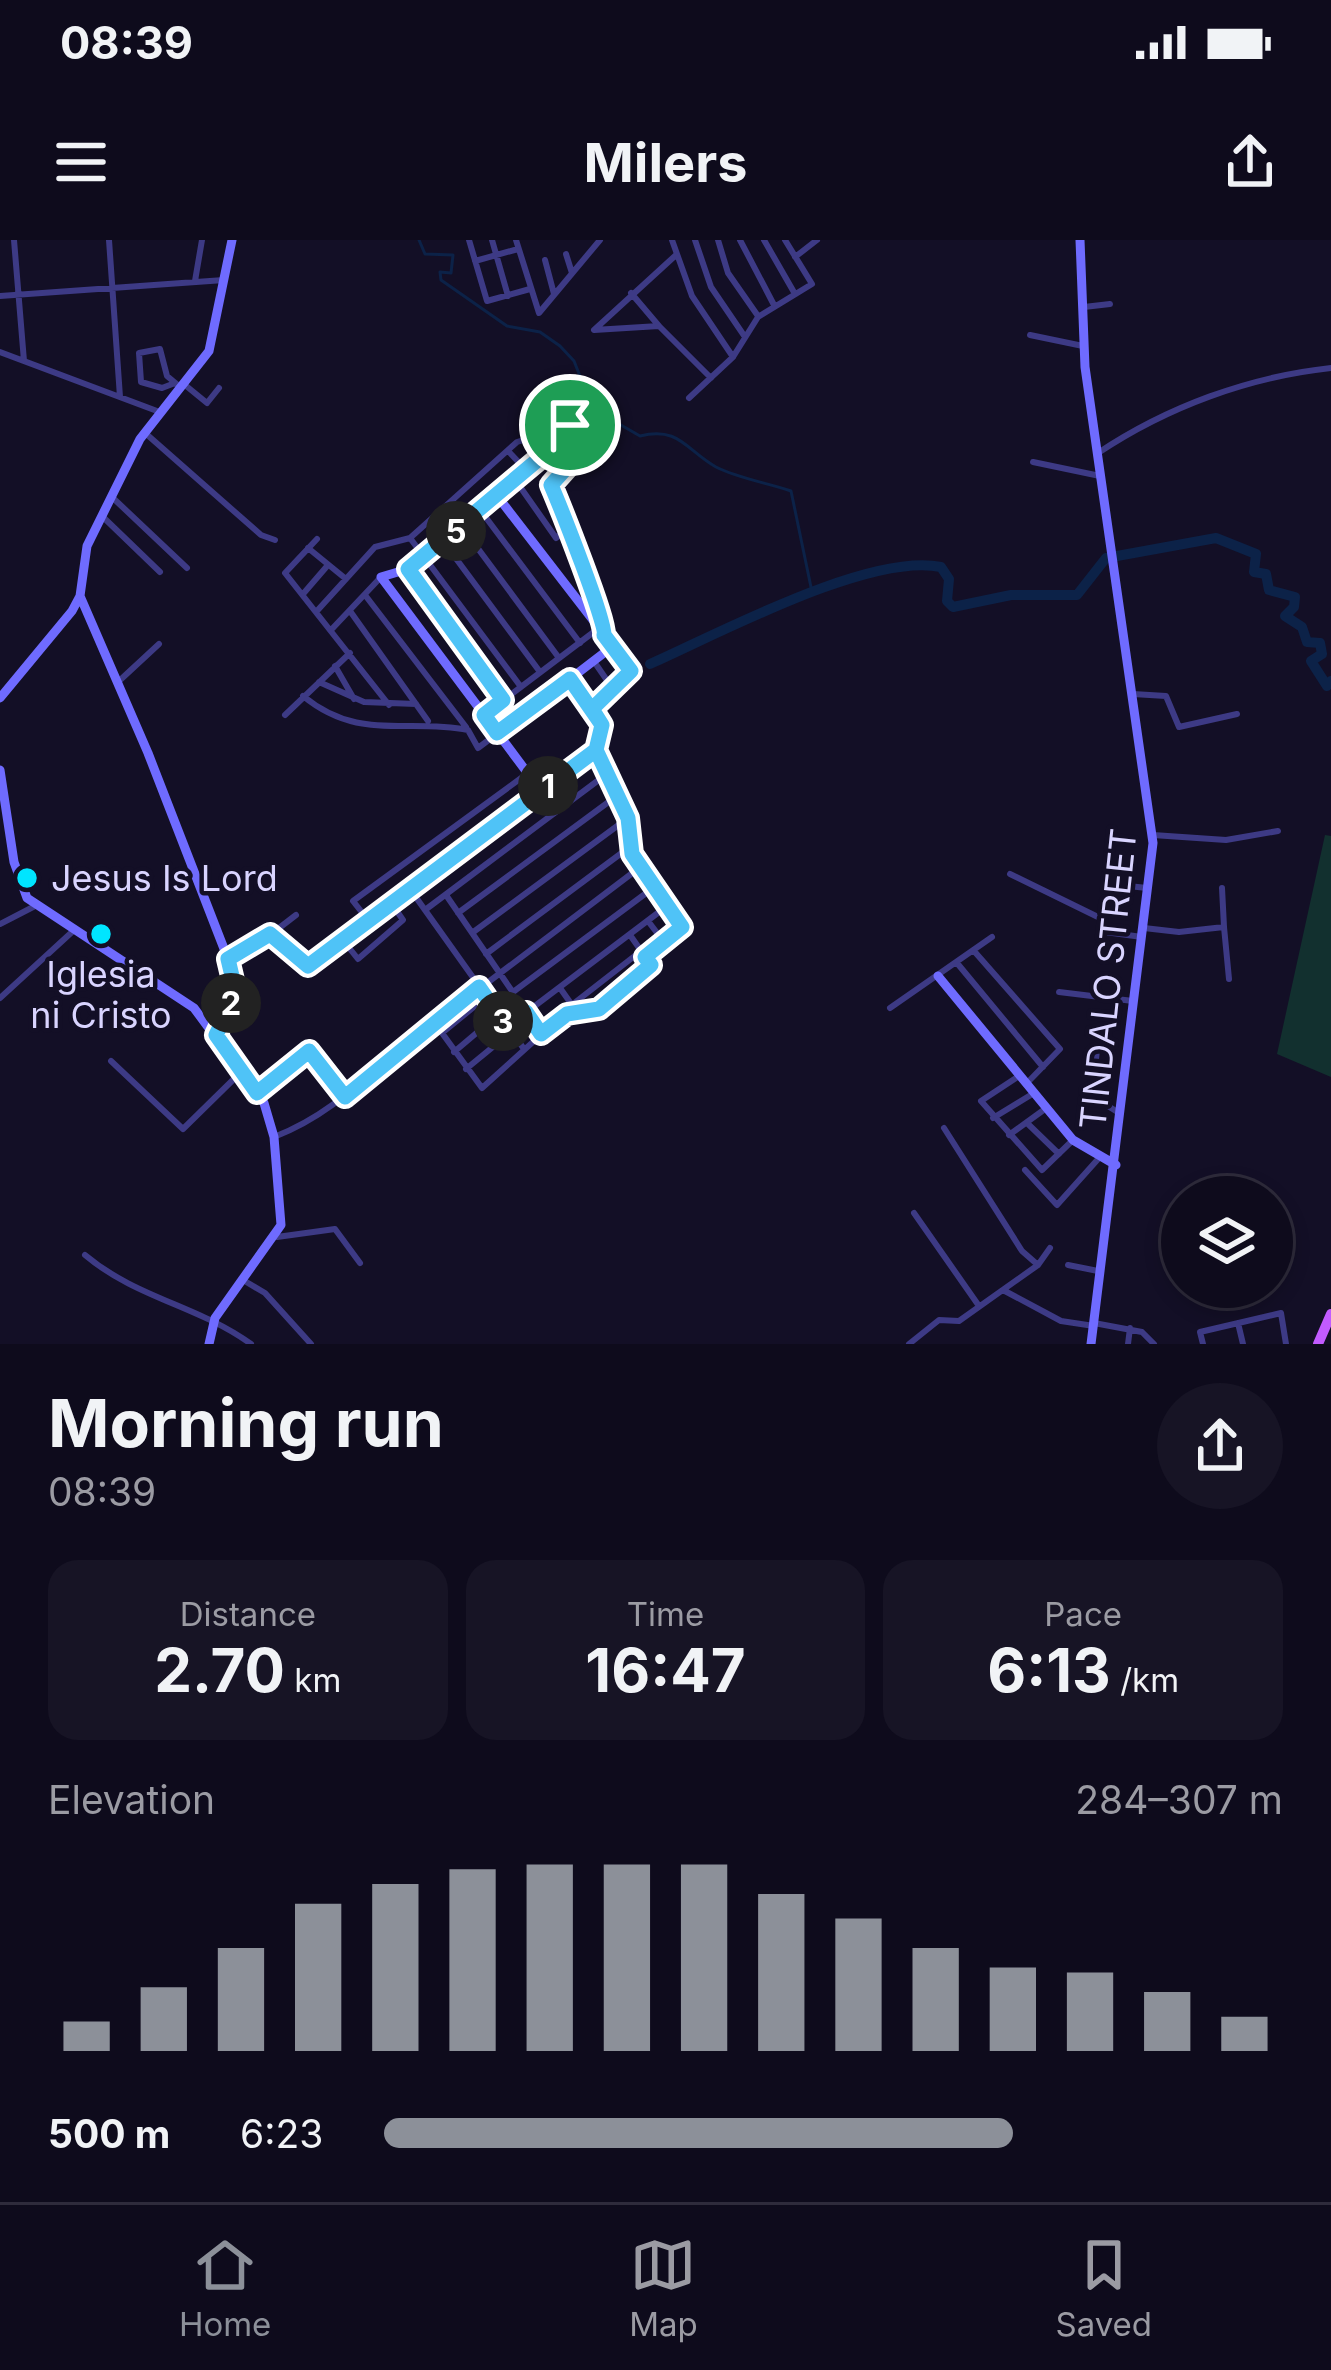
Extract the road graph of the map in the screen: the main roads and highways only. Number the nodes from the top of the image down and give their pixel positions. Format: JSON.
{"nodes":[{"id":1,"x":1331,"y":1314,"type":"edge"},
{"id":2,"x":1318,"y":1344,"type":"edge"}],
"edges":[{"from":1,"to":2,"type":"main road"}]}
